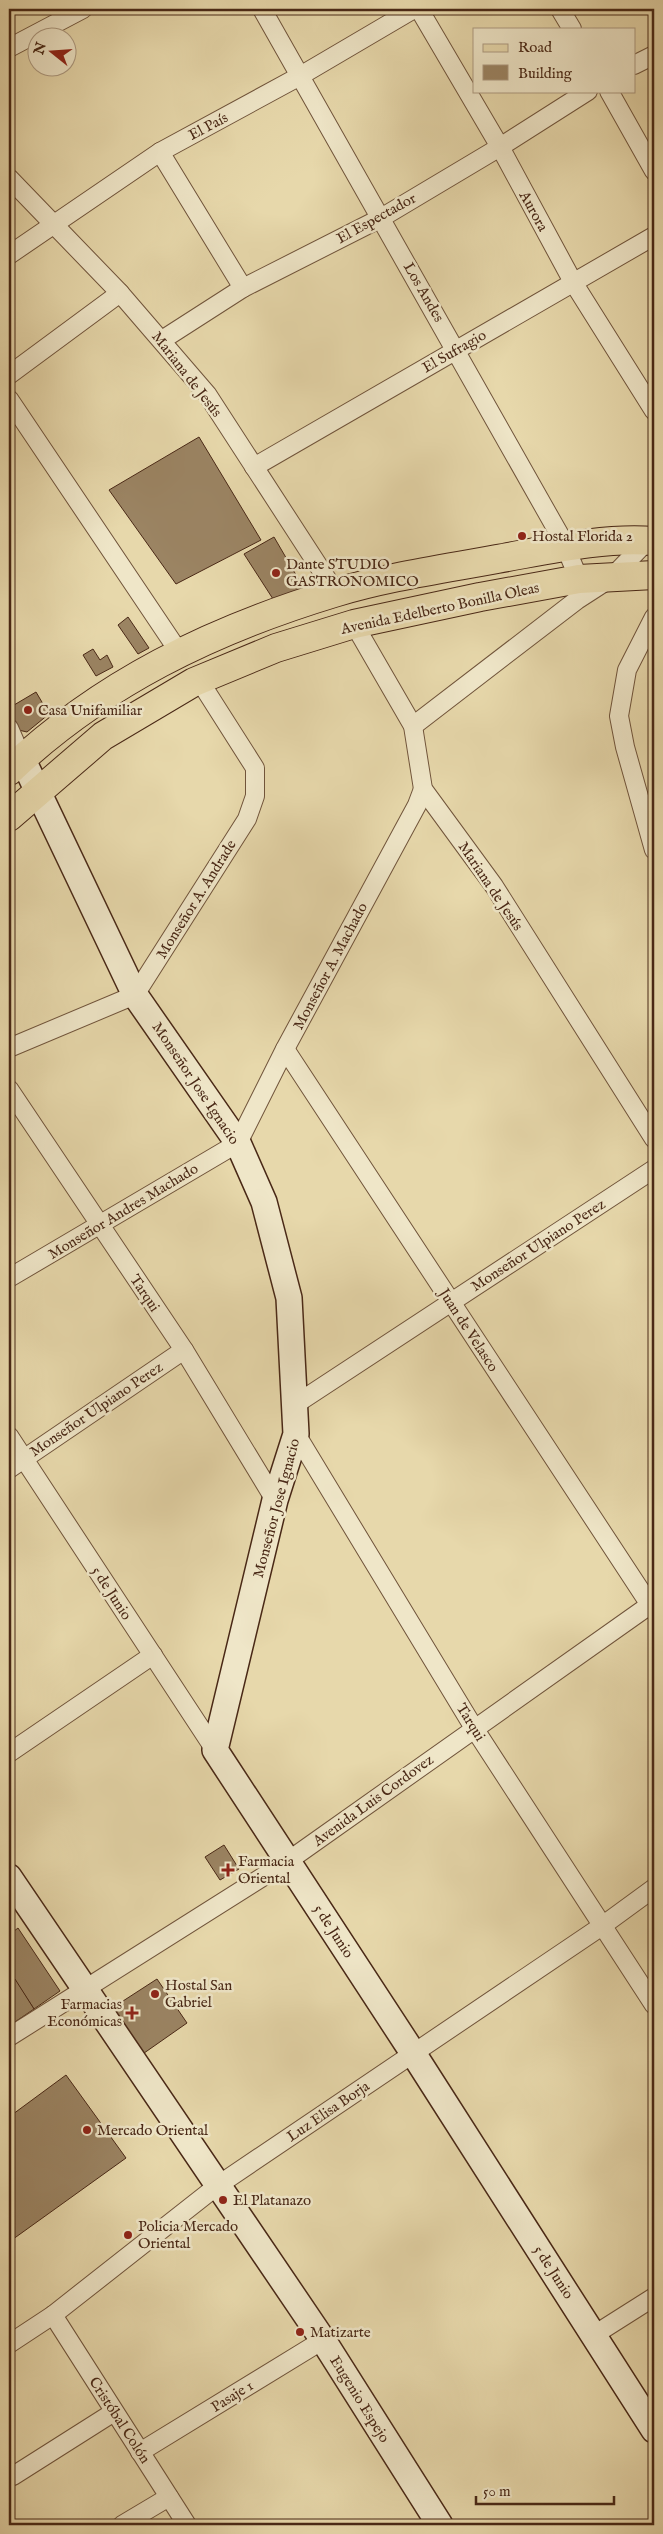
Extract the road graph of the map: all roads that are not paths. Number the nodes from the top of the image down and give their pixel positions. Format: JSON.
{"nodes":[{"id":1,"x":83,"y":9,"type":"edge"},
{"id":2,"x":262,"y":9,"type":"edge"},
{"id":3,"x":414,"y":9,"type":"edge"},
{"id":4,"x":419,"y":9,"type":"edge"},
{"id":5,"x":560,"y":9,"type":"edge"},
{"id":6,"x":571,"y":28,"type":"edge"},
{"id":7,"x":9,"y":48,"type":"edge"},
{"id":8,"x":654,"y":55,"type":"edge"},
{"id":9,"x":636,"y":65,"type":"edge"},
{"id":10,"x":300,"y":76,"type":"junction"},
{"id":11,"x":586,"y":92,"type":"edge"},
{"id":12,"x":611,"y":92,"type":"edge"},
{"id":13,"x":500,"y":148,"type":"junction"},
{"id":14,"x":160,"y":152,"type":"junction"},
{"id":15,"x":654,"y":171,"type":"edge"},
{"id":16,"x":9,"y":178,"type":"edge"},
{"id":17,"x":381,"y":218,"type":"junction"},
{"id":18,"x":53,"y":225,"type":"junction"},
{"id":19,"x":654,"y":236,"type":"edge"},
{"id":20,"x":9,"y":255,"type":"edge"},
{"id":21,"x":573,"y":282,"type":"junction"},
{"id":22,"x":243,"y":288,"type":"junction"},
{"id":23,"x":120,"y":293,"type":"junction"},
{"id":24,"x":162,"y":340,"type":"junction"},
{"id":25,"x":456,"y":350,"type":"junction"},
{"id":26,"x":9,"y":375,"type":"edge"},
{"id":27,"x":9,"y":400,"type":"edge"},
{"id":28,"x":654,"y":411,"type":"edge"},
{"id":29,"x":254,"y":467,"type":"junction"},
{"id":30,"x":653,"y":542,"type":"edge"},
{"id":31,"x":566,"y":547,"type":"junction"},
{"id":32,"x":654,"y":575,"type":"edge"},
{"id":33,"x":611,"y":578,"type":"junction"},
{"id":34,"x":579,"y":579,"type":"junction"},
{"id":35,"x":336,"y":593,"type":"junction"},
{"id":36,"x":654,"y":617,"type":"edge"},
{"id":37,"x":354,"y":624,"type":"junction"},
{"id":38,"x":179,"y":652,"type":"junction"},
{"id":39,"x":199,"y":680,"type":"junction"},
{"id":40,"x":413,"y":726,"type":"junction"},
{"id":41,"x":9,"y":728,"type":"edge"},
{"id":42,"x":15,"y":765,"type":"edge"},
{"id":43,"x":423,"y":789,"type":"junction"},
{"id":44,"x":38,"y":790,"type":"junction"},
{"id":45,"x":9,"y":816,"type":"edge"},
{"id":46,"x":654,"y":850,"type":"edge"},
{"id":47,"x":135,"y":995,"type":"junction"},
{"id":48,"x":9,"y":1048,"type":"edge"},
{"id":49,"x":284,"y":1049,"type":"junction"},
{"id":50,"x":9,"y":1089,"type":"edge"},
{"id":51,"x":654,"y":1139,"type":"edge"},
{"id":52,"x":238,"y":1143,"type":"junction"},
{"id":53,"x":654,"y":1169,"type":"edge"},
{"id":54,"x":99,"y":1225,"type":"junction"},
{"id":55,"x":9,"y":1278,"type":"edge"},
{"id":56,"x":451,"y":1302,"type":"junction"},
{"id":57,"x":184,"y":1350,"type":"junction"},
{"id":58,"x":296,"y":1404,"type":"junction"},
{"id":59,"x":296,"y":1434,"type":"junction"},
{"id":60,"x":9,"y":1436,"type":"edge"},
{"id":61,"x":23,"y":1458,"type":"junction"},
{"id":62,"x":9,"y":1469,"type":"edge"},
{"id":63,"x":276,"y":1500,"type":"junction"},
{"id":64,"x":653,"y":1606,"type":"edge"},
{"id":65,"x":153,"y":1655,"type":"junction"},
{"id":66,"x":474,"y":1728,"type":"junction"},
{"id":67,"x":215,"y":1750,"type":"junction"},
{"id":68,"x":9,"y":1753,"type":"edge"},
{"id":69,"x":288,"y":1861,"type":"junction"},
{"id":70,"x":9,"y":1878,"type":"edge"},
{"id":71,"x":654,"y":1888,"type":"edge"},
{"id":72,"x":602,"y":1926,"type":"junction"},
{"id":73,"x":85,"y":1989,"type":"junction"},
{"id":74,"x":654,"y":2005,"type":"edge"},
{"id":75,"x":9,"y":2037,"type":"edge"},
{"id":76,"x":414,"y":2053,"type":"junction"},
{"id":77,"x":217,"y":2186,"type":"junction"},
{"id":78,"x":654,"y":2297,"type":"edge"},
{"id":79,"x":53,"y":2315,"type":"junction"},
{"id":80,"x":594,"y":2335,"type":"junction"},
{"id":81,"x":323,"y":2340,"type":"junction"},
{"id":82,"x":9,"y":2344,"type":"edge"},
{"id":83,"x":114,"y":2412,"type":"junction"},
{"id":84,"x":654,"y":2430,"type":"edge"},
{"id":85,"x":140,"y":2452,"type":"junction"},
{"id":86,"x":13,"y":2476,"type":"dead end"},
{"id":87,"x":168,"y":2496,"type":"junction"},
{"id":88,"x":122,"y":2525,"type":"edge"},
{"id":89,"x":187,"y":2525,"type":"edge"},
{"id":90,"x":440,"y":2525,"type":"edge"}],
"edges":[{"from":1,"to":7,"type":"street"},
{"from":2,"to":10,"type":"street","name":"Los Andes"},
{"from":3,"to":10,"type":"street","name":"El País"},
{"from":4,"to":13,"type":"street","name":"Aurora"},
{"from":5,"to":6,"type":"street"},
{"from":8,"to":9,"type":"street"},
{"from":10,"to":14,"type":"street","name":"El País"},
{"from":10,"to":17,"type":"street","name":"Los Andes"},
{"from":11,"to":13,"type":"street","name":"El Espectador"},
{"from":12,"to":15,"type":"street"},
{"from":13,"to":17,"type":"street","name":"El Espectador"},
{"from":13,"to":21,"type":"street","name":"Aurora"},
{"from":14,"to":18,"type":"street","name":"El País"},
{"from":14,"to":22,"type":"street"},
{"from":16,"to":18,"type":"street","name":"Mariana de Jesús"},
{"from":17,"to":22,"type":"street","name":"El Espectador"},
{"from":17,"to":25,"type":"street","name":"Los Andes"},
{"from":18,"to":20,"type":"street","name":"El País"},
{"from":18,"to":23,"type":"street","name":"Mariana de Jesús"},
{"from":19,"to":21,"type":"street","name":"El Sufragio"},
{"from":21,"to":25,"type":"street","name":"El Sufragio"},
{"from":21,"to":28,"type":"street","name":"Aurora"},
{"from":22,"to":24,"type":"street","name":"El Espectador"},
{"from":23,"to":24,"type":"street","name":"Mariana de Jesús"},
{"from":23,"to":26,"type":"street"},
{"from":24,"to":29,"type":"street","name":"Mariana de Jesús"},
{"from":25,"to":29,"type":"street","name":"El Sufragio"},
{"from":25,"to":31,"type":"street","name":"Los Andes"},
{"from":27,"to":38,"type":"street"},
{"from":29,"to":35,"type":"street","name":"Mariana de Jesús"},
{"from":30,"to":31,"type":"main road"},
{"from":30,"to":33,"type":"street"},
{"from":31,"to":34,"type":"street","name":"Los Andes"},
{"from":31,"to":35,"type":"main road"},
{"from":32,"to":33,"type":"main road","name":"Avenida Edelberto Bonilla Oleas"},
{"from":33,"to":34,"type":"main road","name":"Avenida Edelberto Bonilla Oleas"},
{"from":33,"to":40,"type":"street"},
{"from":34,"to":37,"type":"main road","name":"Avenida Edelberto Bonilla Oleas"},
{"from":35,"to":38,"type":"main road"},
{"from":36,"to":46,"type":"street"},
{"from":37,"to":39,"type":"main road","name":"Avenida Edelberto Bonilla Oleas"},
{"from":37,"to":40,"type":"street","name":"Mariana de Jesús"},
{"from":38,"to":42,"type":"main road"},
{"from":39,"to":44,"type":"main road","name":"Avenida Edelberto Bonilla Oleas"},
{"from":39,"to":47,"type":"street","name":"Monseñor A. Andrade"},
{"from":40,"to":43,"type":"street","name":"Mariana de Jesús"},
{"from":41,"to":42,"type":"street"},
{"from":42,"to":44,"type":"street","name":"Monseñor Jose Ignacio"},
{"from":43,"to":49,"type":"street","name":"Monseñor A. Machado"},
{"from":43,"to":51,"type":"street","name":"Mariana de Jesús"},
{"from":44,"to":45,"type":"main road","name":"Avenida Edelberto Bonilla Oleas"},
{"from":44,"to":47,"type":"street","name":"Monseñor Jose Ignacio"},
{"from":47,"to":48,"type":"street"},
{"from":47,"to":52,"type":"street","name":"Monseñor Jose Ignacio"},
{"from":49,"to":52,"type":"street","name":"Monseñor A. Machado"},
{"from":49,"to":56,"type":"street","name":"Juan de Velasco"},
{"from":50,"to":54,"type":"street","name":"Tarqui"},
{"from":52,"to":54,"type":"street","name":"Monseñor Andres Machado"},
{"from":52,"to":58,"type":"street","name":"Monseñor Jose Ignacio"},
{"from":53,"to":56,"type":"street","name":"Monseñor Ulpiano Perez"},
{"from":54,"to":55,"type":"street","name":"Monseñor Andres Machado"},
{"from":54,"to":57,"type":"street","name":"Tarqui"},
{"from":56,"to":58,"type":"street","name":"Monseñor Ulpiano Perez"},
{"from":56,"to":64,"type":"street","name":"Juan de Velasco"},
{"from":57,"to":61,"type":"street","name":"Monseñor Ulpiano Perez"},
{"from":57,"to":63,"type":"street","name":"Tarqui"},
{"from":58,"to":59,"type":"street","name":"Monseñor Jose Ignacio"},
{"from":59,"to":63,"type":"street","name":"Monseñor Jose Ignacio"},
{"from":59,"to":66,"type":"street","name":"Tarqui"},
{"from":60,"to":61,"type":"street","name":"5 de Junio"},
{"from":61,"to":62,"type":"street","name":"Monseñor Ulpiano Perez"},
{"from":61,"to":65,"type":"street","name":"5 de Junio"},
{"from":63,"to":67,"type":"street","name":"Monseñor Jose Ignacio"},
{"from":64,"to":66,"type":"street","name":"Avenida Luis Cordovez"},
{"from":65,"to":67,"type":"street","name":"5 de Junio"},
{"from":65,"to":68,"type":"street"},
{"from":66,"to":69,"type":"street","name":"Avenida Luis Cordovez"},
{"from":66,"to":72,"type":"street","name":"Tarqui"},
{"from":67,"to":69,"type":"street","name":"5 de Junio"},
{"from":69,"to":73,"type":"street","name":"Avenida Luis Cordovez"},
{"from":69,"to":76,"type":"street","name":"5 de Junio"},
{"from":70,"to":73,"type":"street","name":"Eugenio Espejo"},
{"from":71,"to":72,"type":"street","name":"Luz Elisa Borja"},
{"from":72,"to":74,"type":"street","name":"Tarqui"},
{"from":72,"to":76,"type":"street","name":"Luz Elisa Borja"},
{"from":73,"to":75,"type":"street","name":"Avenida Luis Cordovez"},
{"from":73,"to":77,"type":"street","name":"Eugenio Espejo"},
{"from":76,"to":77,"type":"street","name":"Luz Elisa Borja"},
{"from":76,"to":80,"type":"street","name":"5 de Junio"},
{"from":77,"to":79,"type":"street","name":"Luz Elisa Borja"},
{"from":77,"to":81,"type":"street","name":"Eugenio Espejo"},
{"from":78,"to":80,"type":"street"},
{"from":79,"to":82,"type":"street","name":"Luz Elisa Borja"},
{"from":79,"to":83,"type":"street","name":"Cristóbal Colón"},
{"from":80,"to":84,"type":"street","name":"5 de Junio"},
{"from":81,"to":85,"type":"street","name":"Pasaje 1"},
{"from":81,"to":90,"type":"street","name":"Eugenio Espejo"},
{"from":83,"to":85,"type":"street","name":"Cristóbal Colón"},
{"from":83,"to":86,"type":"street"},
{"from":85,"to":87,"type":"street","name":"Cristóbal Colón"},
{"from":87,"to":88,"type":"street"},
{"from":87,"to":89,"type":"street","name":"Cristóbal Colón"}]}
